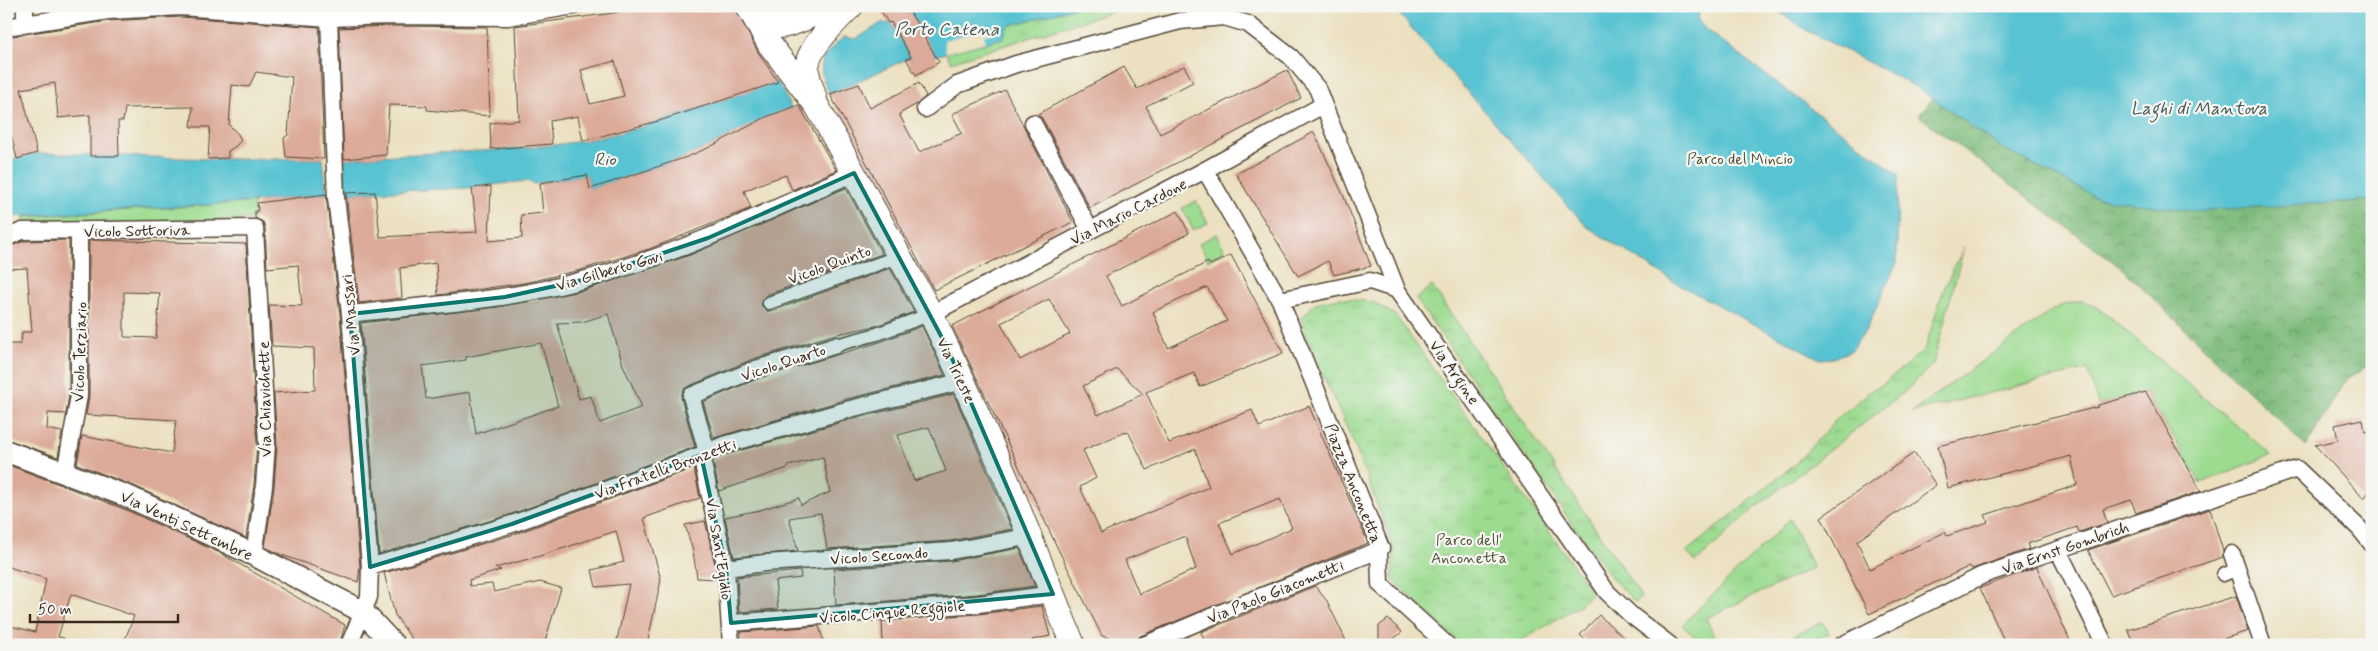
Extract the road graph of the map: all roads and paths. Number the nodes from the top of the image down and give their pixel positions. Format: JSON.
{"nodes":[{"id":1,"x":25,"y":6,"type":"edge"},
{"id":2,"x":574,"y":6,"type":"edge"},
{"id":3,"x":831,"y":6,"type":"edge"},
{"id":4,"x":851,"y":6,"type":"edge"},
{"id":5,"x":108,"y":9,"type":"edge"},
{"id":6,"x":350,"y":11,"type":"edge"},
{"id":7,"x":430,"y":11,"type":"edge"},
{"id":8,"x":751,"y":11,"type":"edge"},
{"id":9,"x":508,"y":12,"type":"edge"},
{"id":10,"x":330,"y":18,"type":"junction"},
{"id":11,"x":25,"y":24,"type":"junction"},
{"id":12,"x":6,"y":27,"type":"edge"},
{"id":13,"x":1323,"y":105,"type":"junction"},
{"id":14,"x":817,"y":106,"type":"junction"},
{"id":15,"x":925,"y":109,"type":"dead end"},
{"id":16,"x":1033,"y":123,"type":"dead end"},
{"id":17,"x":1206,"y":170,"type":"junction"},
{"id":18,"x":854,"y":173,"type":"junction"},
{"id":19,"x":1090,"y":230,"type":"junction"},
{"id":20,"x":80,"y":231,"type":"junction"},
{"id":21,"x":6,"y":238,"type":"edge"},
{"id":22,"x":257,"y":242,"type":"joint"},
{"id":23,"x":900,"y":256,"type":"junction"},
{"id":24,"x":1397,"y":290,"type":"junction"},
{"id":25,"x":1280,"y":300,"type":"junction"},
{"id":26,"x":769,"y":303,"type":"dead end"},
{"id":27,"x":350,"y":314,"type":"junction"},
{"id":28,"x":931,"y":314,"type":"junction"},
{"id":29,"x":836,"y":345,"type":"joint"},
{"id":30,"x":964,"y":381,"type":"junction"},
{"id":31,"x":6,"y":450,"type":"edge"},
{"id":32,"x":704,"y":453,"type":"junction"},
{"id":33,"x":65,"y":473,"type":"junction"},
{"id":34,"x":1031,"y":536,"type":"junction"},
{"id":35,"x":2372,"y":544,"type":"edge"},
{"id":36,"x":1379,"y":550,"type":"junction"},
{"id":37,"x":2058,"y":550,"type":"junction"},
{"id":38,"x":254,"y":555,"type":"junction"},
{"id":39,"x":2231,"y":566,"type":"dead end"},
{"id":40,"x":370,"y":567,"type":"junction"},
{"id":41,"x":726,"y":568,"type":"junction"},
{"id":42,"x":1053,"y":594,"type":"junction"},
{"id":43,"x":364,"y":612,"type":"junction"},
{"id":44,"x":731,"y":623,"type":"junction"},
{"id":45,"x":1066,"y":638,"type":"edge"},
{"id":46,"x":349,"y":645,"type":"edge"},
{"id":47,"x":394,"y":645,"type":"edge"},
{"id":48,"x":731,"y":645,"type":"edge"},
{"id":49,"x":1144,"y":645,"type":"edge"},
{"id":50,"x":1447,"y":645,"type":"edge"},
{"id":51,"x":1670,"y":645,"type":"edge"},
{"id":52,"x":1842,"y":645,"type":"edge"},
{"id":53,"x":2105,"y":645,"type":"edge"},
{"id":54,"x":2263,"y":645,"type":"edge"}],
"edges":[{"from":1,"to":11,"type":"street"},
{"from":2,"to":9,"type":"street"},
{"from":3,"to":8,"type":"main road"},
{"from":4,"to":14,"type":"main road","name":"Via Trieste"},
{"from":5,"to":10,"type":"street"},
{"from":5,"to":11,"type":"street"},
{"from":6,"to":7,"type":"street"},
{"from":6,"to":10,"type":"street"},
{"from":7,"to":9,"type":"street"},
{"from":8,"to":14,"type":"main road","name":"Via Trieste"},
{"from":10,"to":27,"type":"street","name":"Via Massari"},
{"from":11,"to":12,"type":"street"},
{"from":13,"to":15,"type":"street","name":"Via Argine"},
{"from":13,"to":17,"type":"street","name":"Via Mario Cardone"},
{"from":13,"to":24,"type":"street","name":"Via Argine"},
{"from":14,"to":18,"type":"main road","name":"Via Trieste"},
{"from":16,"to":19,"type":"street"},
{"from":17,"to":19,"type":"street","name":"Via Mario Cardone"},
{"from":17,"to":25,"type":"street","name":"Piazza Anconetta"},
{"from":18,"to":23,"type":"main road","name":"Via Trieste"},
{"from":18,"to":27,"type":"street","name":"Via Gilberto Govi"},
{"from":19,"to":28,"type":"street","name":"Via Mario Cardone"},
{"from":20,"to":21,"type":"street","name":"Vicolo Sottoriva"},
{"from":20,"to":22,"type":"street","name":"Vicolo Sottoriva"},
{"from":20,"to":33,"type":"street","name":"Vicolo Terziario"},
{"from":22,"to":38,"type":"street","name":"Via Chiavichette"},
{"from":23,"to":26,"type":"street","name":"Vicolo Quinto"},
{"from":23,"to":28,"type":"main road","name":"Via Trieste"},
{"from":24,"to":25,"type":"street"},
{"from":24,"to":51,"type":"street","name":"Via Argine"},
{"from":25,"to":36,"type":"street","name":"Piazza Anconetta"},
{"from":27,"to":40,"type":"street","name":"Via Massari"},
{"from":28,"to":29,"type":"street","name":"Vicolo Quarto"},
{"from":28,"to":30,"type":"main road","name":"Via Trieste"},
{"from":29,"to":32,"type":"street","name":"Vicolo Quarto"},
{"from":30,"to":32,"type":"street","name":"Via Fratelli Bronzetti"},
{"from":30,"to":34,"type":"main road","name":"Via Trieste"},
{"from":31,"to":33,"type":"street","name":"Via Venti Settembre"},
{"from":32,"to":40,"type":"street","name":"Via Fratelli Bronzetti"},
{"from":32,"to":41,"type":"street","name":"Via Sant'Egidio"},
{"from":33,"to":38,"type":"street","name":"Via Venti Settembre"},
{"from":34,"to":41,"type":"street","name":"Vicolo Secondo"},
{"from":34,"to":42,"type":"main road","name":"Via Trieste"},
{"from":35,"to":37,"type":"street","name":"Via Ernst Gombrich"},
{"from":36,"to":49,"type":"street","name":"Via Paolo Giacometti"},
{"from":36,"to":50,"type":"street","name":"Piazza Anconetta"},
{"from":37,"to":52,"type":"street","name":"Via Ernst Gombrich"},
{"from":37,"to":53,"type":"street"},
{"from":38,"to":43,"type":"street","name":"Via Venti Settembre"},
{"from":39,"to":54,"type":"street"},
{"from":40,"to":43,"type":"street","name":"Via Massari"},
{"from":41,"to":44,"type":"street","name":"Via Sant'Egidio"},
{"from":42,"to":44,"type":"street","name":"Vicolo Cinque Reggiole"},
{"from":42,"to":45,"type":"main road","name":"Via Trieste"},
{"from":43,"to":46,"type":"street","name":"Via Massari"},
{"from":43,"to":47,"type":"street"},
{"from":44,"to":48,"type":"street","name":"Via Sant'Egidio"}]}
